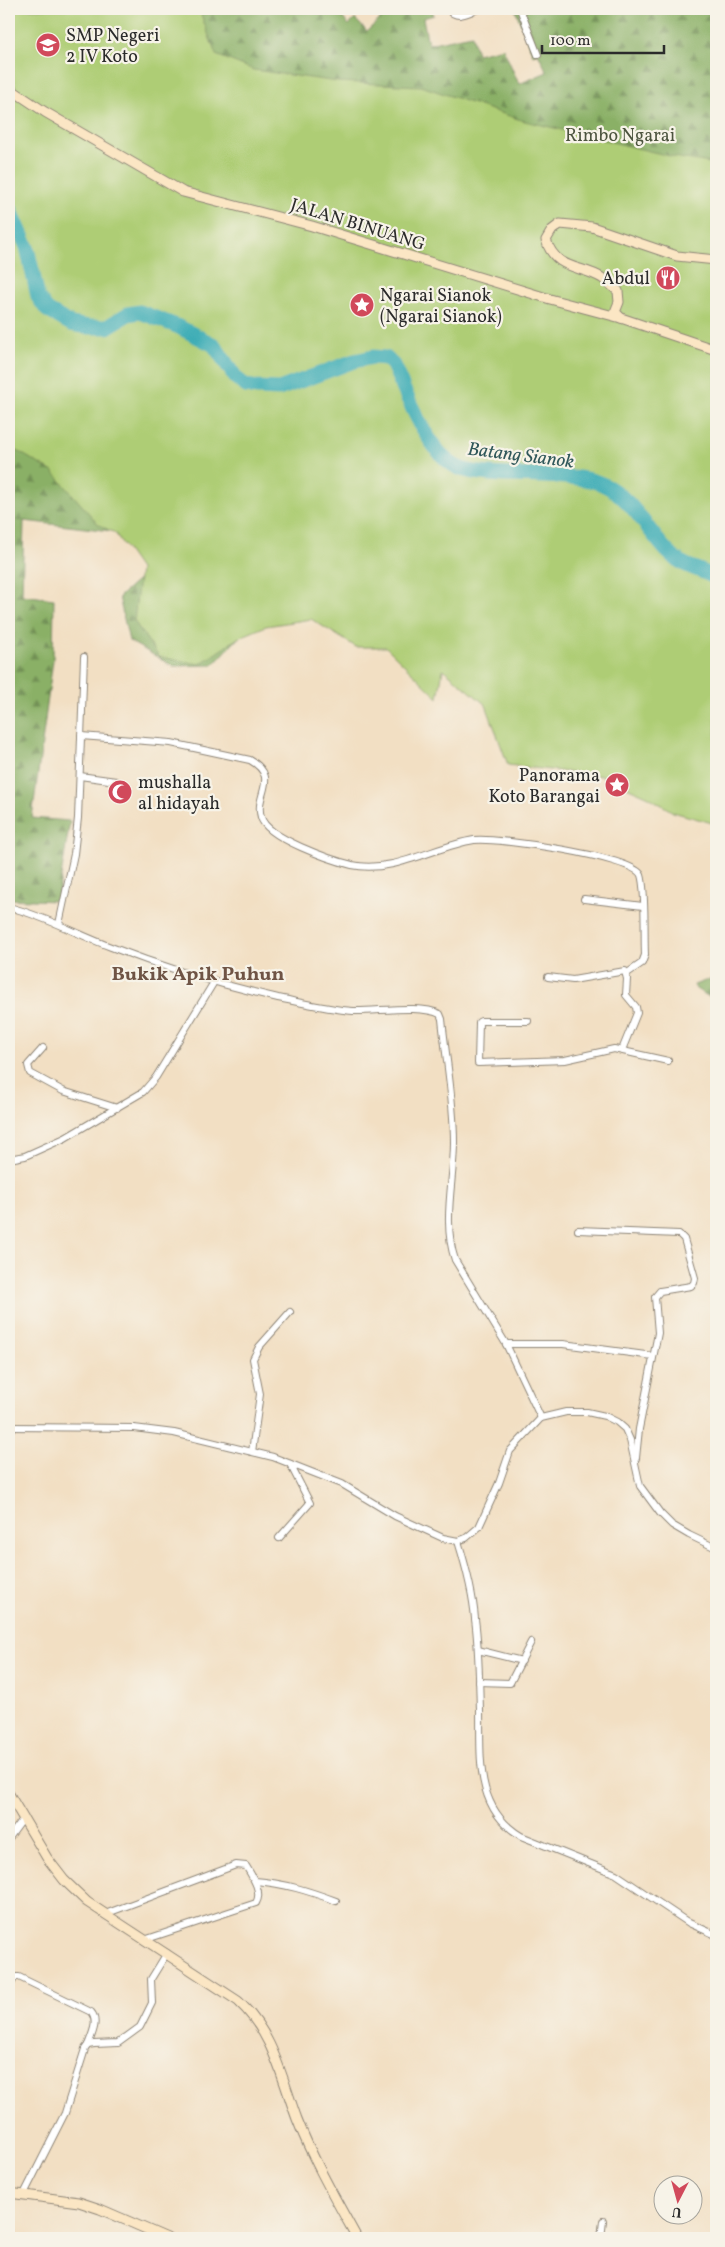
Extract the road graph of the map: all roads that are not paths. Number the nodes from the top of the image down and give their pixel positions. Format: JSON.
{"nodes":[{"id":1,"x":448,"y":9,"type":"edge"},
{"id":2,"x":478,"y":9,"type":"edge"},
{"id":3,"x":520,"y":9,"type":"edge"},
{"id":4,"x":538,"y":55,"type":"dead end"},
{"id":5,"x":9,"y":88,"type":"edge"},
{"id":6,"x":716,"y":260,"type":"edge"},
{"id":7,"x":621,"y":318,"type":"junction"},
{"id":8,"x":716,"y":350,"type":"edge"},
{"id":9,"x":84,"y":657,"type":"dead end"},
{"id":10,"x":81,"y":736,"type":"junction"},
{"id":11,"x":80,"y":776,"type":"junction"},
{"id":12,"x":116,"y":781,"type":"dead end"},
{"id":13,"x":584,"y":899,"type":"dead end"},
{"id":14,"x":644,"y":906,"type":"junction"},
{"id":15,"x":9,"y":907,"type":"edge"},
{"id":16,"x":59,"y":924,"type":"junction"},
{"id":17,"x":626,"y":974,"type":"junction"},
{"id":18,"x":548,"y":977,"type":"dead end"},
{"id":19,"x":214,"y":982,"type":"junction"},
{"id":20,"x":528,"y":1021,"type":"dead end"},
{"id":21,"x":43,"y":1048,"type":"dead end"},
{"id":22,"x":622,"y":1050,"type":"junction"},
{"id":23,"x":668,"y":1061,"type":"dead end"},
{"id":24,"x":117,"y":1108,"type":"junction"},
{"id":25,"x":9,"y":1159,"type":"edge"},
{"id":26,"x":578,"y":1230,"type":"dead end"},
{"id":27,"x":290,"y":1312,"type":"dead end"},
{"id":28,"x":506,"y":1344,"type":"junction"},
{"id":29,"x":653,"y":1356,"type":"junction"},
{"id":30,"x":541,"y":1418,"type":"junction"},
{"id":31,"x":9,"y":1427,"type":"edge"},
{"id":32,"x":252,"y":1452,"type":"junction"},
{"id":33,"x":290,"y":1464,"type":"junction"},
{"id":34,"x":635,"y":1467,"type":"junction"},
{"id":35,"x":278,"y":1538,"type":"dead end"},
{"id":36,"x":458,"y":1541,"type":"junction"},
{"id":37,"x":716,"y":1548,"type":"edge"},
{"id":38,"x":531,"y":1642,"type":"dead end"},
{"id":39,"x":478,"y":1650,"type":"junction"},
{"id":40,"x":522,"y":1661,"type":"junction"},
{"id":41,"x":479,"y":1682,"type":"junction"},
{"id":42,"x":9,"y":1794,"type":"edge"},
{"id":43,"x":23,"y":1819,"type":"junction"},
{"id":44,"x":9,"y":1838,"type":"edge"},
{"id":45,"x":255,"y":1881,"type":"junction"},
{"id":46,"x":336,"y":1901,"type":"dead end"},
{"id":47,"x":105,"y":1914,"type":"junction"},
{"id":48,"x":716,"y":1935,"type":"edge"},
{"id":49,"x":147,"y":1939,"type":"junction"},
{"id":50,"x":167,"y":1953,"type":"junction"},
{"id":51,"x":9,"y":1987,"type":"edge"},
{"id":52,"x":88,"y":2045,"type":"junction"},
{"id":53,"x":9,"y":2193,"type":"edge"},
{"id":54,"x":24,"y":2194,"type":"junction"},
{"id":55,"x":603,"y":2221,"type":"dead end"},
{"id":56,"x":167,"y":2238,"type":"edge"},
{"id":57,"x":357,"y":2238,"type":"edge"},
{"id":58,"x":601,"y":2238,"type":"edge"}],
"edges":[{"from":1,"to":2,"type":"street"},
{"from":3,"to":4,"type":"street"},
{"from":5,"to":7,"type":"street","name":"JALAN BINUANG"},
{"from":6,"to":7,"type":"street"},
{"from":7,"to":8,"type":"street","name":"JALAN BINUANG"},
{"from":9,"to":10,"type":"street"},
{"from":10,"to":11,"type":"street"},
{"from":10,"to":14,"type":"street"},
{"from":11,"to":12,"type":"street"},
{"from":11,"to":16,"type":"street"},
{"from":13,"to":14,"type":"street"},
{"from":14,"to":17,"type":"street"},
{"from":15,"to":16,"type":"street"},
{"from":16,"to":19,"type":"street"},
{"from":17,"to":18,"type":"street"},
{"from":17,"to":22,"type":"street"},
{"from":19,"to":24,"type":"street"},
{"from":19,"to":28,"type":"street"},
{"from":20,"to":22,"type":"street"},
{"from":21,"to":24,"type":"street"},
{"from":22,"to":23,"type":"street"},
{"from":24,"to":25,"type":"street"},
{"from":26,"to":29,"type":"street"},
{"from":27,"to":32,"type":"street"},
{"from":28,"to":29,"type":"street"},
{"from":28,"to":30,"type":"street"},
{"from":29,"to":34,"type":"street"},
{"from":30,"to":34,"type":"street"},
{"from":30,"to":36,"type":"street"},
{"from":31,"to":32,"type":"street"},
{"from":32,"to":33,"type":"street"},
{"from":33,"to":35,"type":"street"},
{"from":33,"to":36,"type":"street"},
{"from":34,"to":37,"type":"street"},
{"from":36,"to":39,"type":"street"},
{"from":38,"to":40,"type":"street"},
{"from":39,"to":40,"type":"street"},
{"from":39,"to":41,"type":"street"},
{"from":40,"to":41,"type":"street"},
{"from":41,"to":48,"type":"street"},
{"from":42,"to":43,"type":"street"},
{"from":43,"to":44,"type":"street"},
{"from":43,"to":47,"type":"street"},
{"from":45,"to":46,"type":"street"},
{"from":45,"to":47,"type":"street"},
{"from":45,"to":49,"type":"street"},
{"from":47,"to":49,"type":"street"},
{"from":49,"to":50,"type":"street"},
{"from":50,"to":52,"type":"street"},
{"from":50,"to":57,"type":"street"},
{"from":51,"to":52,"type":"street"},
{"from":52,"to":54,"type":"street"},
{"from":53,"to":54,"type":"street"},
{"from":54,"to":56,"type":"street"},
{"from":55,"to":58,"type":"street"}]}
